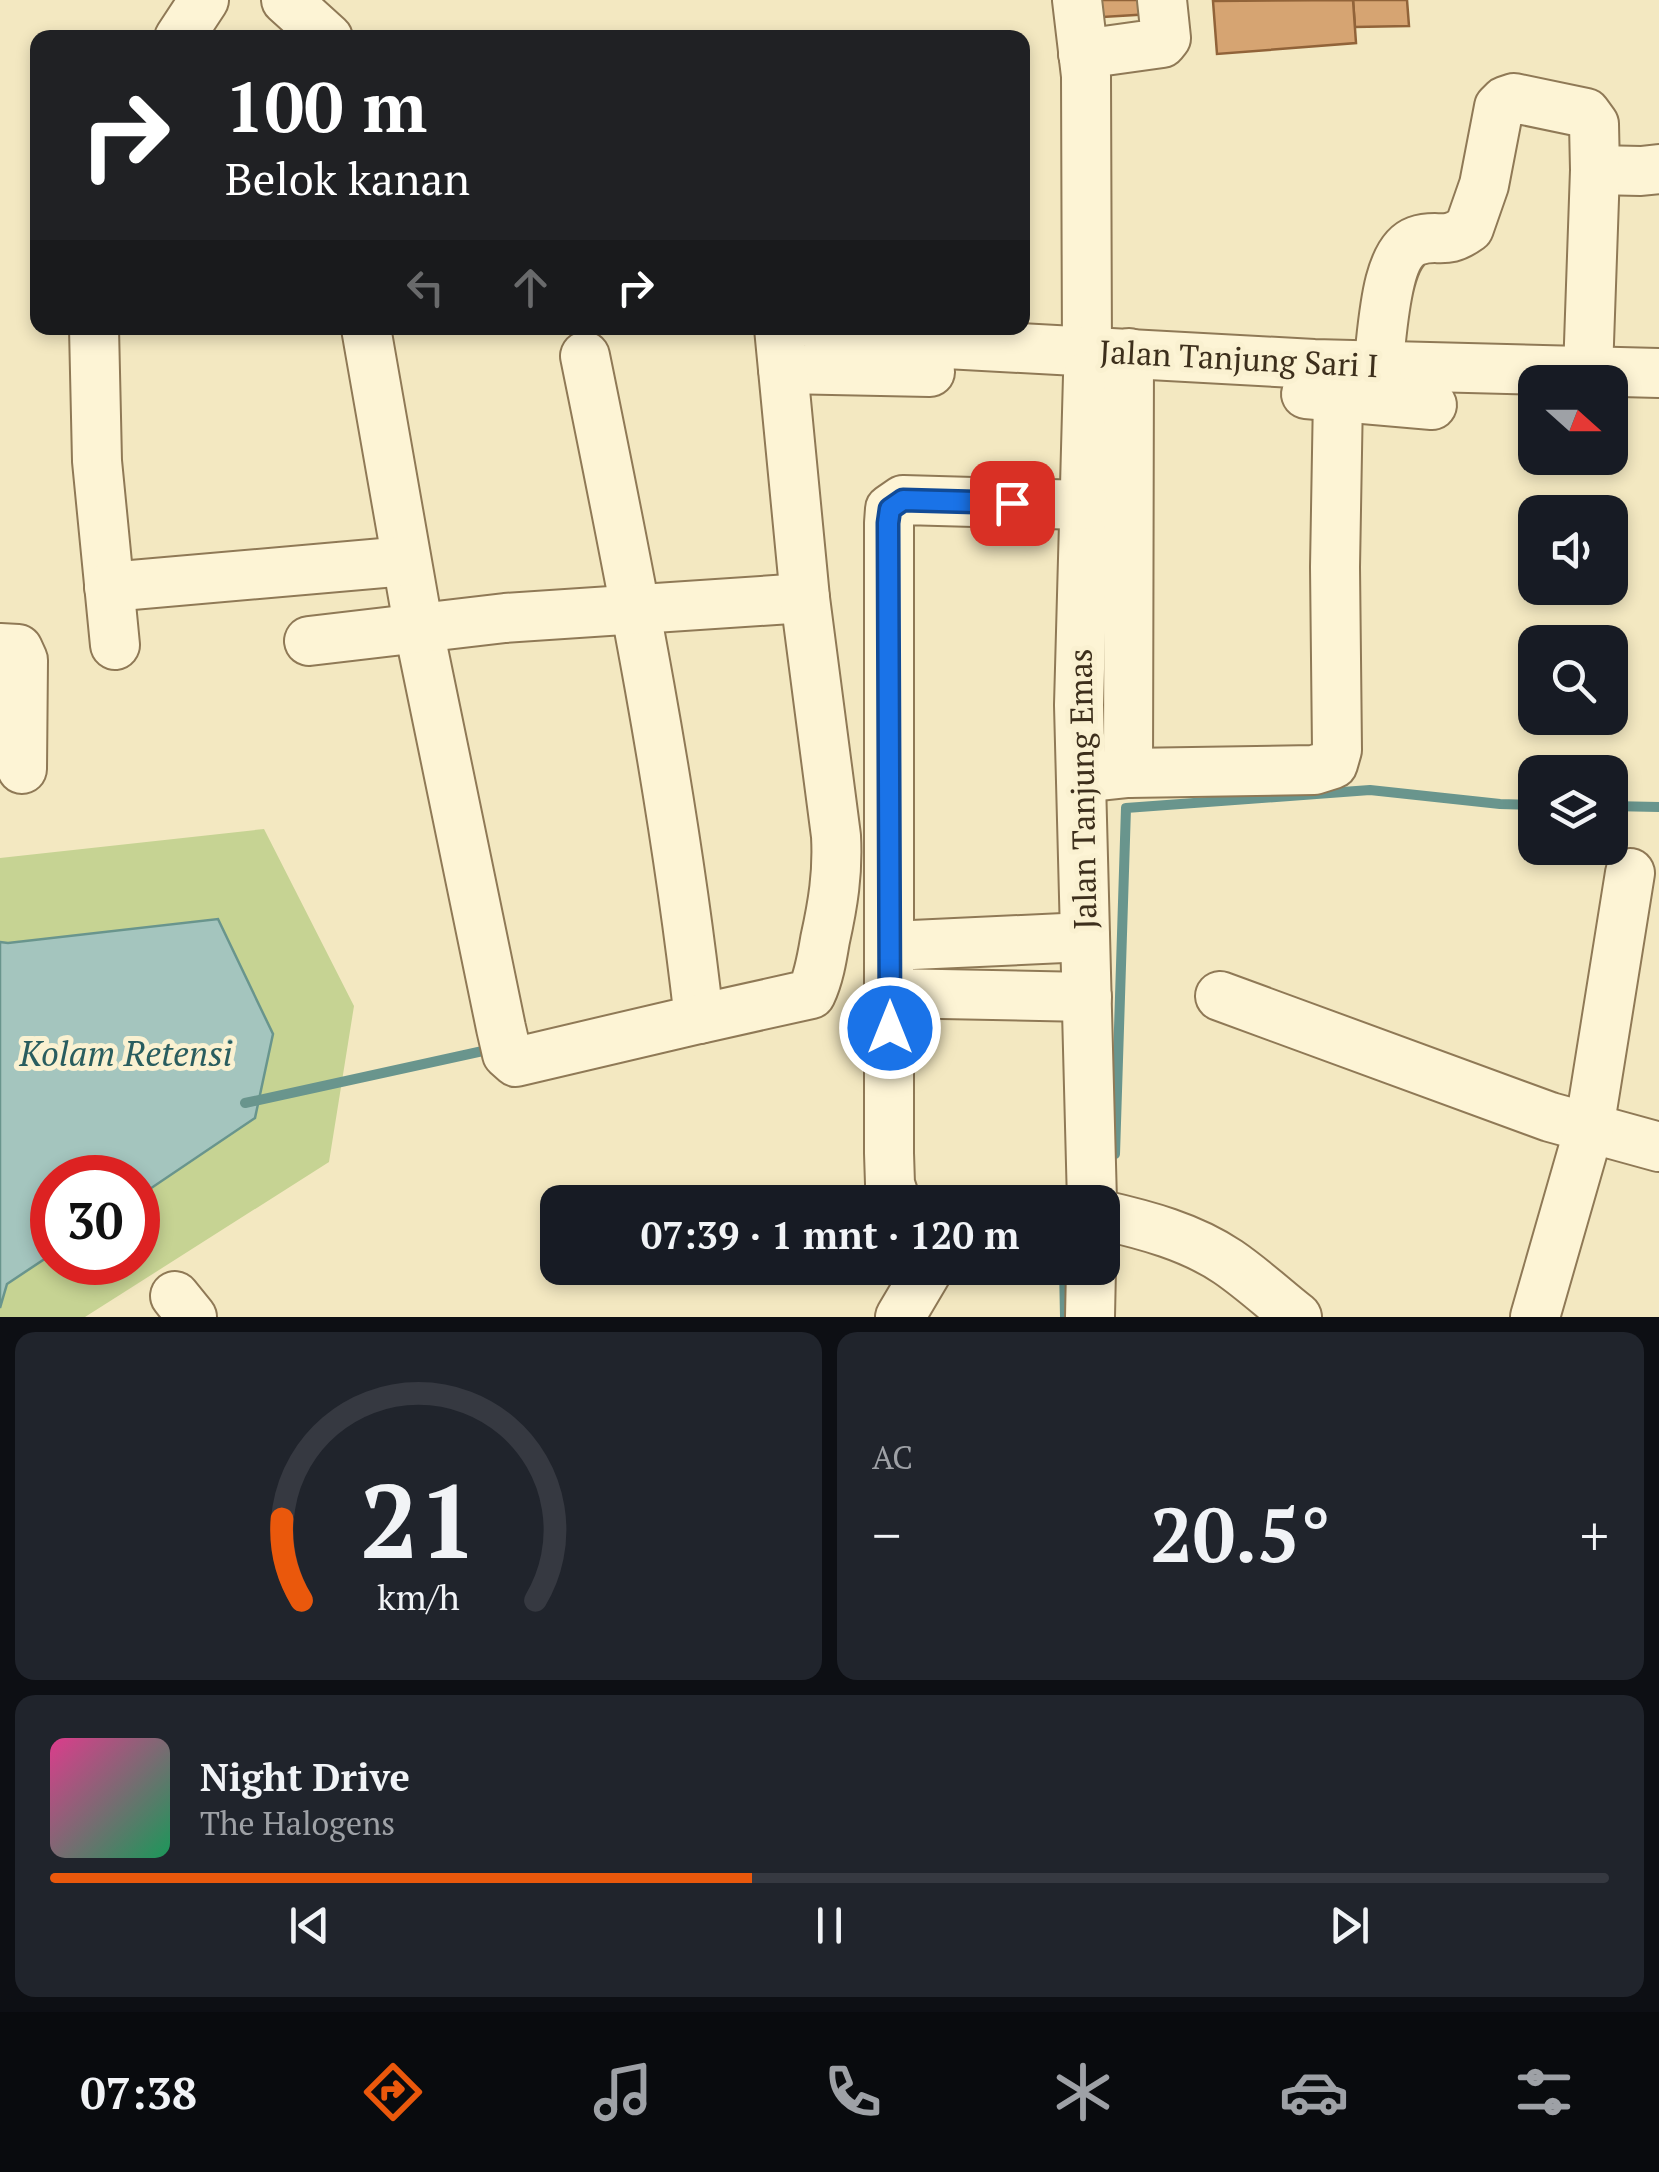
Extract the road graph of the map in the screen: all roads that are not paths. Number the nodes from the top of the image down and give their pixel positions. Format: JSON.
{"nodes":[{"id":1,"x":204,"y":0,"type":"edge"},
{"id":2,"x":286,"y":0,"type":"edge"},
{"id":3,"x":1078,"y":0,"type":"edge"},
{"id":4,"x":1162,"y":0,"type":"edge"},
{"id":5,"x":183,"y":30,"type":"edge"},
{"id":6,"x":318,"y":30,"type":"edge"},
{"id":7,"x":1084,"y":54,"type":"junction"},
{"id":8,"x":1659,"y":169,"type":"edge"},
{"id":9,"x":1595,"y":170,"type":"junction"},
{"id":10,"x":94,"y":335,"type":"edge"},
{"id":11,"x":367,"y":335,"type":"edge"},
{"id":12,"x":859,"y":335,"type":"edge"},
{"id":13,"x":781,"y":348,"type":"edge"},
{"id":14,"x":585,"y":356,"type":"dead end"},
{"id":15,"x":1108,"y":365,"type":"junction"},
{"id":16,"x":1588,"y":365,"type":"edge"},
{"id":17,"x":1378,"y":366,"type":"junction"},
{"id":18,"x":1518,"y":370,"type":"edge"},
{"id":19,"x":1628,"y":372,"type":"edge"},
{"id":20,"x":1659,"y":372,"type":"edge"},
{"id":21,"x":1338,"y":396,"type":"junction"},
{"id":22,"x":1432,"y":405,"type":"dead end"},
{"id":23,"x":1084,"y":505,"type":"junction"},
{"id":24,"x":406,"y":561,"type":"junction"},
{"id":25,"x":108,"y":587,"type":"junction"},
{"id":26,"x":805,"y":598,"type":"junction"},
{"id":27,"x":635,"y":611,"type":"junction"},
{"id":28,"x":419,"y":630,"type":"junction"},
{"id":29,"x":309,"y":642,"type":"dead end"},
{"id":30,"x":115,"y":645,"type":"dead end"},
{"id":31,"x":0,"y":648,"type":"edge"},
{"id":32,"x":22,"y":769,"type":"dead end"},
{"id":33,"x":1128,"y":773,"type":"junction"},
{"id":34,"x":1081,"y":778,"type":"junction"},
{"id":35,"x":1630,"y":873,"type":"dead end"},
{"id":36,"x":1086,"y":968,"type":"junction"},
{"id":37,"x":890,"y":971,"type":"junction"},
{"id":38,"x":1220,"y":996,"type":"dead end"},
{"id":39,"x":698,"y":1004,"type":"junction"},
{"id":40,"x":1589,"y":1128,"type":"junction"},
{"id":41,"x":1659,"y":1147,"type":"edge"},
{"id":42,"x":890,"y":1185,"type":"edge"},
{"id":43,"x":1092,"y":1185,"type":"edge"},
{"id":44,"x":1120,"y":1220,"type":"edge"},
{"id":45,"x":920,"y":1285,"type":"edge"},
{"id":46,"x":1091,"y":1285,"type":"edge"},
{"id":47,"x":1293,"y":1316,"type":"edge"},
{"id":48,"x":900,"y":1317,"type":"edge"},
{"id":49,"x":1090,"y":1317,"type":"edge"},
{"id":50,"x":1535,"y":1317,"type":"edge"}],
"edges":[{"from":1,"to":5,"type":"street"},
{"from":2,"to":6,"type":"street"},
{"from":3,"to":7,"type":"street"},
{"from":4,"to":7,"type":"street"},
{"from":7,"to":15,"type":"street"},
{"from":8,"to":9,"type":"street"},
{"from":9,"to":16,"type":"street"},
{"from":9,"to":17,"type":"street"},
{"from":10,"to":25,"type":"street"},
{"from":11,"to":24,"type":"street"},
{"from":12,"to":15,"type":"street","name":"Jalan Tanjung Sari I"},
{"from":13,"to":15,"type":"street"},
{"from":13,"to":26,"type":"street"},
{"from":14,"to":27,"type":"street"},
{"from":15,"to":17,"type":"street","name":"Jalan Tanjung Sari I"},
{"from":15,"to":21,"type":"street"},
{"from":15,"to":23,"type":"street","name":"Jalan Tanjung Emas"},
{"from":15,"to":33,"type":"street"},
{"from":17,"to":18,"type":"street","name":"Jalan Tanjung Sari I"},
{"from":19,"to":20,"type":"street","name":"Jalan Tanjung Sari I"},
{"from":21,"to":22,"type":"street"},
{"from":21,"to":33,"type":"street"},
{"from":23,"to":34,"type":"street","name":"Jalan Tanjung Emas"},
{"from":23,"to":37,"type":"street"},
{"from":24,"to":25,"type":"street"},
{"from":24,"to":28,"type":"street"},
{"from":25,"to":30,"type":"street"},
{"from":26,"to":27,"type":"street"},
{"from":26,"to":39,"type":"street"},
{"from":27,"to":28,"type":"street"},
{"from":27,"to":39,"type":"street"},
{"from":28,"to":29,"type":"street"},
{"from":28,"to":39,"type":"street"},
{"from":31,"to":32,"type":"street"},
{"from":33,"to":34,"type":"street"},
{"from":34,"to":36,"type":"street","name":"Jalan Tanjung Emas"},
{"from":35,"to":40,"type":"street"},
{"from":36,"to":37,"type":"street"},
{"from":36,"to":43,"type":"street","name":"Jalan Tanjung Emas"},
{"from":37,"to":42,"type":"street"},
{"from":38,"to":40,"type":"street"},
{"from":40,"to":41,"type":"street"},
{"from":40,"to":50,"type":"street"},
{"from":44,"to":47,"type":"street"},
{"from":45,"to":48,"type":"street"},
{"from":46,"to":49,"type":"street"}]}
